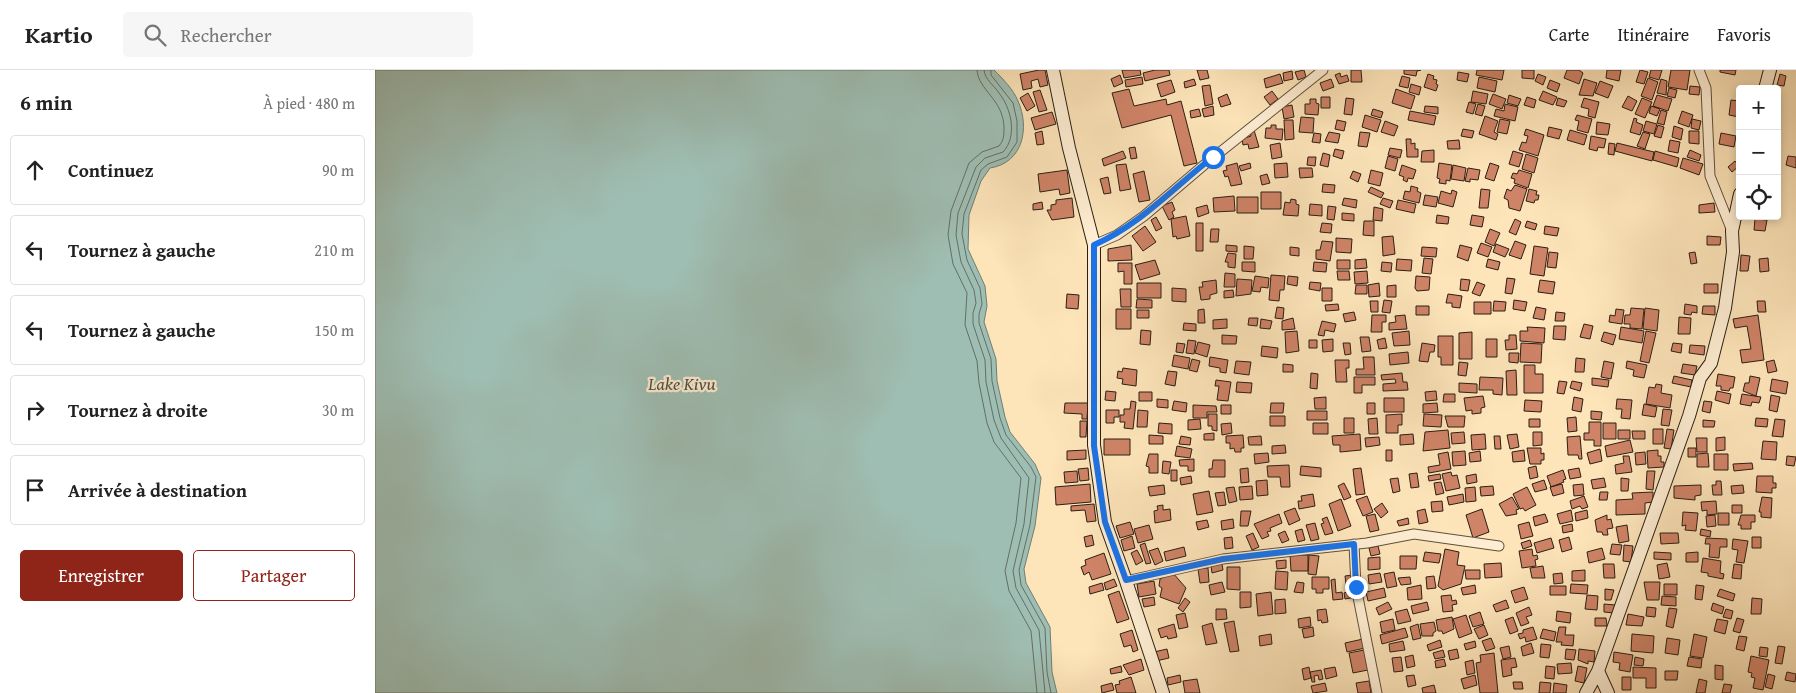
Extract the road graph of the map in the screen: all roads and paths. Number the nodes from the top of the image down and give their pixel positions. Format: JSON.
{"nodes":[{"id":1,"x":1053,"y":70,"type":"edge"},
{"id":2,"x":1323,"y":70,"type":"edge"},
{"id":3,"x":1699,"y":70,"type":"edge"},
{"id":4,"x":1770,"y":70,"type":"edge"},
{"id":5,"x":1766,"y":85,"type":"edge"},
{"id":6,"x":1736,"y":212,"type":"edge"},
{"id":7,"x":1732,"y":231,"type":"junction"},
{"id":8,"x":1094,"y":245,"type":"junction"},
{"id":9,"x":1354,"y":544,"type":"junction"},
{"id":10,"x":1499,"y":546,"type":"dead end"},
{"id":11,"x":1126,"y":580,"type":"junction"},
{"id":12,"x":1598,"y":671,"type":"junction"},
{"id":13,"x":1163,"y":693,"type":"edge"},
{"id":14,"x":1377,"y":693,"type":"edge"},
{"id":15,"x":1586,"y":693,"type":"edge"},
{"id":16,"x":1608,"y":693,"type":"edge"}],
"edges":[{"from":1,"to":8,"type":"street"},
{"from":2,"to":8,"type":"street"},
{"from":3,"to":7,"type":"street"},
{"from":4,"to":5,"type":"street"},
{"from":6,"to":7,"type":"street"},
{"from":7,"to":12,"type":"street"},
{"from":8,"to":11,"type":"street"},
{"from":9,"to":10,"type":"street"},
{"from":9,"to":11,"type":"street"},
{"from":9,"to":14,"type":"street"},
{"from":11,"to":13,"type":"street"},
{"from":12,"to":15,"type":"street"},
{"from":12,"to":16,"type":"street"}]}
